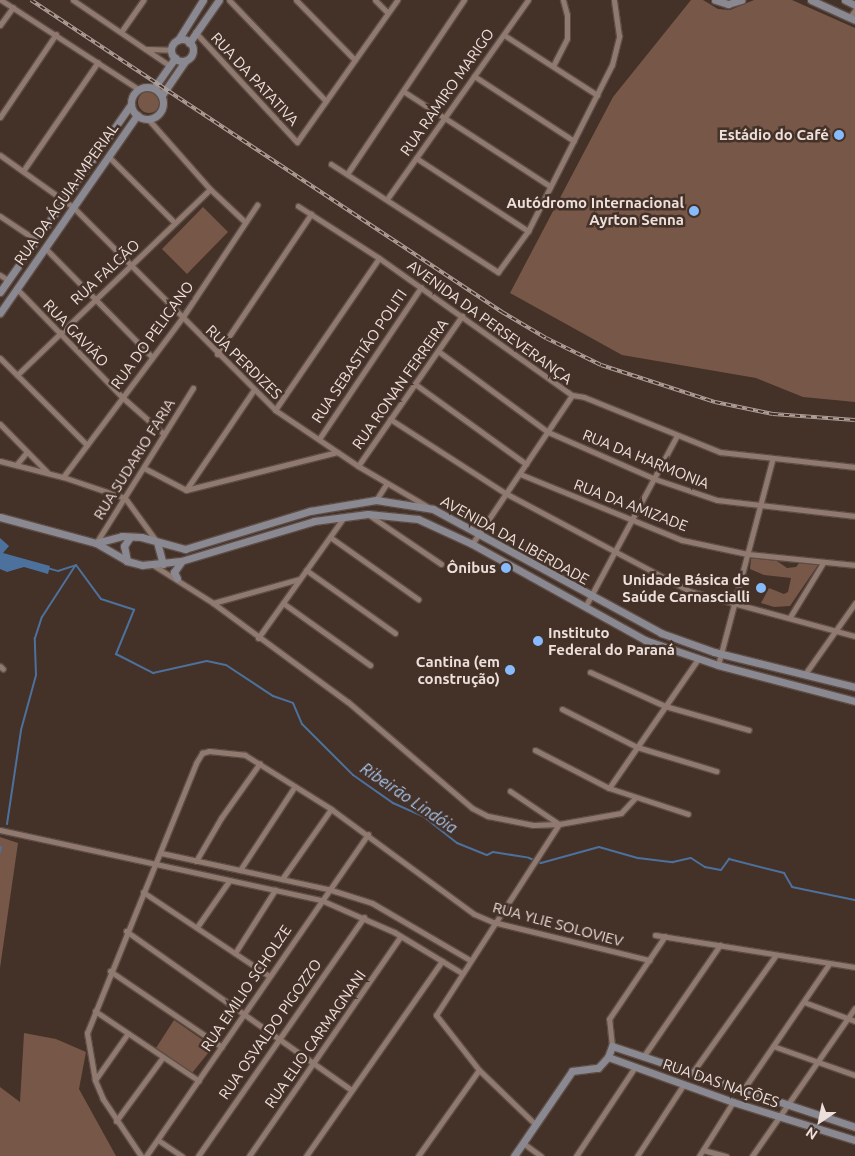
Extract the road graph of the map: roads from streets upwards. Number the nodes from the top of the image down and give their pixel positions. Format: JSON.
{"nodes":[{"id":1,"x":1,"y":0,"type":"edge"},
{"id":2,"x":73,"y":0,"type":"edge"},
{"id":3,"x":143,"y":0,"type":"edge"},
{"id":4,"x":203,"y":0,"type":"edge"},
{"id":5,"x":219,"y":0,"type":"edge"},
{"id":6,"x":229,"y":0,"type":"edge"},
{"id":7,"x":296,"y":0,"type":"edge"},
{"id":8,"x":375,"y":0,"type":"edge"},
{"id":9,"x":397,"y":0,"type":"edge"},
{"id":10,"x":464,"y":0,"type":"edge"},
{"id":11,"x":528,"y":0,"type":"edge"},
{"id":12,"x":562,"y":0,"type":"edge"},
{"id":13,"x":614,"y":0,"type":"edge"},
{"id":14,"x":715,"y":0,"type":"edge"},
{"id":15,"x":740,"y":0,"type":"edge"},
{"id":16,"x":811,"y":0,"type":"edge"},
{"id":17,"x":845,"y":0,"type":"edge"},
{"id":18,"x":81,"y":2,"type":"edge"},
{"id":19,"x":855,"y":5,"type":"edge"},
{"id":20,"x":13,"y":7,"type":"junction"},
{"id":21,"x":855,"y":10,"type":"edge"},
{"id":22,"x":388,"y":14,"type":"junction"},
{"id":23,"x":852,"y":19,"type":"edge"},
{"id":24,"x":0,"y":26,"type":"edge"},
{"id":25,"x":121,"y":32,"type":"junction"},
{"id":26,"x":195,"y":32,"type":"junction"},
{"id":27,"x":56,"y":34,"type":"junction"},
{"id":28,"x":504,"y":35,"type":"junction"},
{"id":29,"x":178,"y":40,"type":"junction"},
{"id":30,"x":189,"y":43,"type":"junction"},
{"id":31,"x":146,"y":49,"type":"junction"},
{"id":32,"x":171,"y":50,"type":"junction"},
{"id":33,"x":175,"y":58,"type":"junction"},
{"id":34,"x":186,"y":60,"type":"junction"},
{"id":35,"x":355,"y":60,"type":"junction"},
{"id":36,"x":98,"y":62,"type":"junction"},
{"id":37,"x":170,"y":66,"type":"junction"},
{"id":38,"x":553,"y":66,"type":"junction"},
{"id":39,"x":474,"y":76,"type":"junction"},
{"id":40,"x":154,"y":88,"type":"junction"},
{"id":41,"x":138,"y":89,"type":"junction"},
{"id":42,"x":403,"y":91,"type":"junction"},
{"id":43,"x":162,"y":95,"type":"junction"},
{"id":44,"x":597,"y":95,"type":"junction"},
{"id":45,"x":326,"y":101,"type":"junction"},
{"id":46,"x":131,"y":104,"type":"junction"},
{"id":47,"x":137,"y":115,"type":"junction"},
{"id":48,"x":0,"y":117,"type":"edge"},
{"id":49,"x":445,"y":117,"type":"junction"},
{"id":50,"x":148,"y":119,"type":"junction"},
{"id":51,"x":574,"y":141,"type":"junction"},
{"id":52,"x":0,"y":156,"type":"edge"},
{"id":53,"x":109,"y":157,"type":"junction"},
{"id":54,"x":416,"y":158,"type":"junction"},
{"id":55,"x":331,"y":164,"type":"dead end"},
{"id":56,"x":23,"y":171,"type":"junction"},
{"id":57,"x":347,"y":174,"type":"junction"},
{"id":58,"x":550,"y":186,"type":"junction"},
{"id":59,"x":210,"y":189,"type":"junction"},
{"id":60,"x":386,"y":199,"type":"junction"},
{"id":61,"x":64,"y":201,"type":"junction"},
{"id":62,"x":257,"y":205,"type":"dead end"},
{"id":63,"x":298,"y":206,"type":"dead end"},
{"id":64,"x":73,"y":207,"type":"junction"},
{"id":65,"x":311,"y":214,"type":"junction"},
{"id":66,"x":0,"y":216,"type":"edge"},
{"id":67,"x":245,"y":222,"type":"junction"},
{"id":68,"x":174,"y":223,"type":"junction"},
{"id":69,"x":528,"y":231,"type":"junction"},
{"id":70,"x":36,"y":240,"type":"junction"},
{"id":71,"x":45,"y":248,"type":"junction"},
{"id":72,"x":379,"y":258,"type":"junction"},
{"id":73,"x":133,"y":265,"type":"junction"},
{"id":74,"x":0,"y":275,"type":"edge"},
{"id":75,"x":8,"y":280,"type":"junction"},
{"id":76,"x":421,"y":287,"type":"junction"},
{"id":77,"x":17,"y":289,"type":"junction"},
{"id":78,"x":0,"y":292,"type":"edge"},
{"id":79,"x":93,"y":299,"type":"junction"},
{"id":80,"x":0,"y":313,"type":"edge"},
{"id":81,"x":462,"y":316,"type":"junction"},
{"id":82,"x":182,"y":318,"type":"junction"},
{"id":83,"x":58,"y":333,"type":"junction"},
{"id":84,"x":438,"y":351,"type":"junction"},
{"id":85,"x":217,"y":354,"type":"junction"},
{"id":86,"x":152,"y":357,"type":"junction"},
{"id":87,"x":0,"y":358,"type":"edge"},
{"id":88,"x":17,"y":375,"type":"junction"},
{"id":89,"x":415,"y":384,"type":"junction"},
{"id":90,"x":193,"y":388,"type":"dead end"},
{"id":91,"x":253,"y":390,"type":"junction"},
{"id":92,"x":572,"y":395,"type":"junction"},
{"id":93,"x":122,"y":398,"type":"junction"},
{"id":94,"x":275,"y":410,"type":"junction"},
{"id":95,"x":390,"y":419,"type":"junction"},
{"id":96,"x":0,"y":424,"type":"edge"},
{"id":97,"x":548,"y":432,"type":"junction"},
{"id":98,"x":164,"y":434,"type":"junction"},
{"id":99,"x":676,"y":437,"type":"junction"},
{"id":100,"x":319,"y":439,"type":"junction"},
{"id":101,"x":87,"y":445,"type":"junction"},
{"id":102,"x":27,"y":452,"type":"junction"},
{"id":103,"x":337,"y":452,"type":"junction"},
{"id":104,"x":772,"y":460,"type":"junction"},
{"id":105,"x":0,"y":461,"type":"edge"},
{"id":106,"x":526,"y":464,"type":"junction"},
{"id":107,"x":16,"y":465,"type":"junction"},
{"id":108,"x":358,"y":466,"type":"junction"},
{"id":109,"x":855,"y":467,"type":"edge"},
{"id":110,"x":144,"y":468,"type":"junction"},
{"id":111,"x":47,"y":473,"type":"junction"},
{"id":112,"x":520,"y":474,"type":"junction"},
{"id":113,"x":63,"y":477,"type":"junction"},
{"id":114,"x":655,"y":479,"type":"junction"},
{"id":115,"x":387,"y":483,"type":"junction"},
{"id":116,"x":186,"y":490,"type":"junction"},
{"id":117,"x":505,"y":493,"type":"junction"},
{"id":118,"x":125,"y":498,"type":"junction"},
{"id":119,"x":376,"y":500,"type":"junction"},
{"id":120,"x":759,"y":506,"type":"junction"},
{"id":121,"x":433,"y":509,"type":"junction"},
{"id":122,"x":368,"y":514,"type":"junction"},
{"id":123,"x":344,"y":516,"type":"junction"},
{"id":124,"x":855,"y":516,"type":"edge"},
{"id":125,"x":0,"y":517,"type":"edge"},
{"id":126,"x":633,"y":521,"type":"junction"},
{"id":127,"x":477,"y":534,"type":"junction"},
{"id":128,"x":130,"y":537,"type":"junction"},
{"id":129,"x":330,"y":537,"type":"junction"},
{"id":130,"x":157,"y":542,"type":"junction"},
{"id":131,"x":96,"y":543,"type":"junction"},
{"id":132,"x":472,"y":544,"type":"junction"},
{"id":133,"x":614,"y":552,"type":"junction"},
{"id":134,"x":748,"y":554,"type":"junction"},
{"id":135,"x":127,"y":561,"type":"junction"},
{"id":136,"x":181,"y":561,"type":"junction"},
{"id":137,"x":823,"y":562,"type":"junction"},
{"id":138,"x":163,"y":564,"type":"junction"},
{"id":139,"x":440,"y":564,"type":"dead end"},
{"id":140,"x":153,"y":565,"type":"junction"},
{"id":141,"x":855,"y":565,"type":"edge"},
{"id":142,"x":306,"y":570,"type":"junction"},
{"id":143,"x":177,"y":578,"type":"junction"},
{"id":144,"x":299,"y":579,"type":"junction"},
{"id":145,"x":590,"y":597,"type":"junction"},
{"id":146,"x":418,"y":599,"type":"dead end"},
{"id":147,"x":213,"y":603,"type":"junction"},
{"id":148,"x":283,"y":603,"type":"junction"},
{"id":149,"x":737,"y":603,"type":"junction"},
{"id":150,"x":855,"y":603,"type":"edge"},
{"id":151,"x":585,"y":607,"type":"junction"},
{"id":152,"x":790,"y":617,"type":"junction"},
{"id":153,"x":835,"y":631,"type":"junction"},
{"id":154,"x":395,"y":633,"type":"dead end"},
{"id":155,"x":855,"y":636,"type":"edge"},
{"id":156,"x":258,"y":638,"type":"junction"},
{"id":157,"x":720,"y":653,"type":"junction"},
{"id":158,"x":698,"y":659,"type":"junction"},
{"id":159,"x":370,"y":665,"type":"dead end"},
{"id":160,"x":718,"y":665,"type":"junction"},
{"id":161,"x":590,"y":672,"type":"dead end"},
{"id":162,"x":805,"y":674,"type":"junction"},
{"id":163,"x":855,"y":687,"type":"edge"},
{"id":164,"x":855,"y":701,"type":"edge"},
{"id":165,"x":665,"y":706,"type":"junction"},
{"id":166,"x":562,"y":709,"type":"dead end"},
{"id":167,"x":749,"y":730,"type":"dead end"},
{"id":168,"x":637,"y":747,"type":"junction"},
{"id":169,"x":535,"y":750,"type":"dead end"},
{"id":170,"x":260,"y":763,"type":"junction"},
{"id":171,"x":716,"y":771,"type":"dead end"},
{"id":172,"x":295,"y":786,"type":"junction"},
{"id":173,"x":609,"y":788,"type":"junction"},
{"id":174,"x":510,"y":791,"type":"dead end"},
{"id":175,"x":634,"y":798,"type":"junction"},
{"id":176,"x":330,"y":809,"type":"junction"},
{"id":177,"x":688,"y":814,"type":"dead end"},
{"id":178,"x":559,"y":824,"type":"junction"},
{"id":179,"x":0,"y":830,"type":"edge"},
{"id":180,"x":368,"y":834,"type":"junction"},
{"id":181,"x":160,"y":853,"type":"junction"},
{"id":182,"x":196,"y":861,"type":"junction"},
{"id":183,"x":156,"y":864,"type":"junction"},
{"id":184,"x":240,"y":870,"type":"junction"},
{"id":185,"x":282,"y":879,"type":"junction"},
{"id":186,"x":229,"y":881,"type":"junction"},
{"id":187,"x":275,"y":890,"type":"junction"},
{"id":188,"x":328,"y":890,"type":"junction"},
{"id":189,"x":143,"y":892,"type":"junction"},
{"id":190,"x":321,"y":900,"type":"junction"},
{"id":191,"x":364,"y":918,"type":"junction"},
{"id":192,"x":494,"y":922,"type":"junction"},
{"id":193,"x":197,"y":927,"type":"junction"},
{"id":194,"x":126,"y":931,"type":"junction"},
{"id":195,"x":655,"y":935,"type":"dead end"},
{"id":196,"x":401,"y":936,"type":"junction"},
{"id":197,"x":665,"y":936,"type":"junction"},
{"id":198,"x":720,"y":945,"type":"junction"},
{"id":199,"x":235,"y":953,"type":"junction"},
{"id":200,"x":775,"y":956,"type":"junction"},
{"id":201,"x":470,"y":960,"type":"junction"},
{"id":202,"x":649,"y":960,"type":"junction"},
{"id":203,"x":442,"y":961,"type":"junction"},
{"id":204,"x":829,"y":964,"type":"junction"},
{"id":205,"x":855,"y":967,"type":"edge"},
{"id":206,"x":110,"y":971,"type":"junction"},
{"id":207,"x":462,"y":973,"type":"junction"},
{"id":208,"x":269,"y":976,"type":"junction"},
{"id":209,"x":804,"y":1002,"type":"junction"},
{"id":210,"x":855,"y":1008,"type":"edge"},
{"id":211,"x":95,"y":1011,"type":"junction"},
{"id":212,"x":245,"y":1013,"type":"junction"},
{"id":213,"x":848,"y":1018,"type":"junction"},
{"id":214,"x":855,"y":1021,"type":"edge"},
{"id":215,"x":128,"y":1033,"type":"junction"},
{"id":216,"x":278,"y":1040,"type":"junction"},
{"id":217,"x":612,"y":1046,"type":"junction"},
{"id":218,"x":774,"y":1046,"type":"junction"},
{"id":219,"x":222,"y":1047,"type":"junction"},
{"id":220,"x":629,"y":1052,"type":"junction"},
{"id":221,"x":163,"y":1056,"type":"junction"},
{"id":222,"x":643,"y":1057,"type":"junction"},
{"id":223,"x":608,"y":1058,"type":"junction"},
{"id":224,"x":818,"y":1062,"type":"junction"},
{"id":225,"x":625,"y":1064,"type":"junction"},
{"id":226,"x":312,"y":1065,"type":"junction"},
{"id":227,"x":635,"y":1067,"type":"junction"},
{"id":228,"x":479,"y":1070,"type":"junction"},
{"id":229,"x":692,"y":1073,"type":"junction"},
{"id":230,"x":855,"y":1075,"type":"edge"},
{"id":231,"x":95,"y":1080,"type":"junction"},
{"id":232,"x":199,"y":1081,"type":"junction"},
{"id":233,"x":684,"y":1084,"type":"junction"},
{"id":234,"x":351,"y":1090,"type":"junction"},
{"id":235,"x":743,"y":1090,"type":"junction"},
{"id":236,"x":733,"y":1102,"type":"junction"},
{"id":237,"x":788,"y":1105,"type":"junction"},
{"id":238,"x":780,"y":1118,"type":"junction"},
{"id":239,"x":116,"y":1121,"type":"junction"},
{"id":240,"x":536,"y":1125,"type":"junction"},
{"id":241,"x":855,"y":1127,"type":"edge"},
{"id":242,"x":158,"y":1140,"type":"junction"},
{"id":243,"x":855,"y":1140,"type":"edge"},
{"id":244,"x":523,"y":1143,"type":"junction"},
{"id":245,"x":703,"y":1150,"type":"junction"},
{"id":246,"x":141,"y":1156,"type":"edge"},
{"id":247,"x":146,"y":1156,"type":"edge"},
{"id":248,"x":182,"y":1156,"type":"edge"},
{"id":249,"x":198,"y":1156,"type":"edge"},
{"id":250,"x":249,"y":1156,"type":"edge"},
{"id":251,"x":306,"y":1156,"type":"edge"},
{"id":252,"x":418,"y":1156,"type":"edge"},
{"id":253,"x":514,"y":1156,"type":"edge"},
{"id":254,"x":541,"y":1156,"type":"edge"},
{"id":255,"x":576,"y":1156,"type":"edge"},
{"id":256,"x":637,"y":1156,"type":"edge"},
{"id":257,"x":698,"y":1156,"type":"edge"},
{"id":258,"x":726,"y":1156,"type":"edge"},
{"id":259,"x":752,"y":1156,"type":"edge"}],
"edges":[{"from":1,"to":20,"type":"street"},
{"from":2,"to":18,"type":"street"},
{"from":3,"to":25,"type":"street"},
{"from":4,"to":29,"type":"street"},
{"from":5,"to":26,"type":"street"},
{"from":6,"to":45,"type":"street"},
{"from":7,"to":35,"type":"street"},
{"from":8,"to":22,"type":"street"},
{"from":9,"to":22,"type":"street"},
{"from":10,"to":42,"type":"street"},
{"from":11,"to":28,"type":"street","name":"RUA RAMIRO MARIGO"},
{"from":12,"to":38,"type":"street"},
{"from":13,"to":44,"type":"street"},
{"from":14,"to":15,"type":"street"},
{"from":16,"to":23,"type":"street"},
{"from":17,"to":19,"type":"street"},
{"from":18,"to":25,"type":"street"},
{"from":20,"to":24,"type":"street"},
{"from":20,"to":27,"type":"street"},
{"from":21,"to":23,"type":"street"},
{"from":22,"to":35,"type":"street"},
{"from":25,"to":31,"type":"street"},
{"from":26,"to":30,"type":"street"},
{"from":26,"to":45,"type":"street","name":"RUA DA PATATIVA"},
{"from":27,"to":36,"type":"street"},
{"from":27,"to":48,"type":"street"},
{"from":28,"to":38,"type":"street"},
{"from":28,"to":39,"type":"street","name":"RUA RAMIRO MARIGO"},
{"from":29,"to":30,"type":"street"},
{"from":29,"to":32,"type":"street"},
{"from":30,"to":34,"type":"street"},
{"from":31,"to":32,"type":"street"},
{"from":31,"to":37,"type":"street"},
{"from":32,"to":33,"type":"street"},
{"from":33,"to":34,"type":"street"},
{"from":33,"to":37,"type":"street"},
{"from":34,"to":43,"type":"street"},
{"from":35,"to":45,"type":"street"},
{"from":36,"to":41,"type":"street"},
{"from":36,"to":56,"type":"street"},
{"from":37,"to":40,"type":"street"},
{"from":38,"to":44,"type":"street"},
{"from":39,"to":49,"type":"street","name":"RUA RAMIRO MARIGO"},
{"from":39,"to":51,"type":"street"},
{"from":40,"to":41,"type":"street"},
{"from":40,"to":43,"type":"street"},
{"from":41,"to":46,"type":"street"},
{"from":42,"to":49,"type":"street"},
{"from":42,"to":57,"type":"street"},
{"from":43,"to":50,"type":"street"},
{"from":44,"to":51,"type":"street"},
{"from":46,"to":47,"type":"street"},
{"from":46,"to":61,"type":"street","name":"RUA DA ÁGUIA-IMPERIAL"},
{"from":47,"to":50,"type":"street"},
{"from":47,"to":53,"type":"street","name":"RUA DA ÁGUIA-IMPERIAL"},
{"from":49,"to":54,"type":"street","name":"RUA RAMIRO MARIGO"},
{"from":49,"to":58,"type":"street"},
{"from":50,"to":59,"type":"street"},
{"from":51,"to":58,"type":"street"},
{"from":52,"to":56,"type":"street","name":"RUA PERDIZES"},
{"from":53,"to":64,"type":"street","name":"RUA DA ÁGUIA-IMPERIAL"},
{"from":53,"to":68,"type":"street"},
{"from":54,"to":60,"type":"street","name":"RUA RAMIRO MARIGO"},
{"from":54,"to":69,"type":"street"},
{"from":55,"to":57,"type":"street"},
{"from":56,"to":61,"type":"street","name":"RUA PERDIZES"},
{"from":57,"to":60,"type":"street"},
{"from":58,"to":69,"type":"street"},
{"from":59,"to":67,"type":"street"},
{"from":59,"to":68,"type":"street","name":"RUA FALCÃO"},
{"from":60,"to":69,"type":"street"},
{"from":61,"to":64,"type":"street","name":"RUA PERDIZES"},
{"from":61,"to":70,"type":"street","name":"RUA DA ÁGUIA-IMPERIAL"},
{"from":62,"to":67,"type":"street","name":"RUA DO PELICANO"},
{"from":63,"to":65,"type":"street","name":"AVENIDA DA PERSEVERANÇA"},
{"from":64,"to":71,"type":"street","name":"RUA DA ÁGUIA-IMPERIAL"},
{"from":64,"to":73,"type":"street","name":"RUA PERDIZES"},
{"from":65,"to":72,"type":"street","name":"AVENIDA DA PERSEVERANÇA"},
{"from":65,"to":85,"type":"street"},
{"from":66,"to":70,"type":"street"},
{"from":67,"to":82,"type":"street","name":"RUA DO PELICANO"},
{"from":68,"to":73,"type":"street","name":"RUA FALCÃO"},
{"from":70,"to":75,"type":"street","name":"RUA DA ÁGUIA-IMPERIAL"},
{"from":71,"to":77,"type":"street","name":"RUA DA ÁGUIA-IMPERIAL"},
{"from":71,"to":79,"type":"street"},
{"from":72,"to":76,"type":"street","name":"AVENIDA DA PERSEVERANÇA"},
{"from":72,"to":94,"type":"street"},
{"from":73,"to":79,"type":"street","name":"RUA FALCÃO"},
{"from":73,"to":82,"type":"street","name":"RUA PERDIZES"},
{"from":74,"to":75,"type":"street"},
{"from":75,"to":78,"type":"street","name":"RUA DA ÁGUIA-IMPERIAL"},
{"from":76,"to":81,"type":"street","name":"AVENIDA DA PERSEVERANÇA"},
{"from":76,"to":100,"type":"street","name":"RUA SEBASTIÃO POLITI"},
{"from":77,"to":80,"type":"street","name":"RUA DA ÁGUIA-IMPERIAL"},
{"from":77,"to":83,"type":"street","name":"RUA GAVIÃO"},
{"from":79,"to":83,"type":"street","name":"RUA FALCÃO"},
{"from":79,"to":86,"type":"street"},
{"from":81,"to":84,"type":"street","name":"RUA RONAN FERREIRA"},
{"from":81,"to":92,"type":"street","name":"AVENIDA DA PERSEVERANÇA"},
{"from":82,"to":85,"type":"street","name":"RUA PERDIZES"},
{"from":82,"to":86,"type":"street","name":"RUA DO PELICANO"},
{"from":83,"to":88,"type":"street","name":"RUA FALCÃO"},
{"from":83,"to":93,"type":"street","name":"RUA GAVIÃO"},
{"from":84,"to":89,"type":"street","name":"RUA RONAN FERREIRA"},
{"from":84,"to":97,"type":"street","name":"RUA DA HARMONIA"},
{"from":85,"to":91,"type":"street","name":"RUA PERDIZES"},
{"from":86,"to":93,"type":"street","name":"RUA DO PELICANO"},
{"from":87,"to":88,"type":"street"},
{"from":88,"to":101,"type":"street"},
{"from":89,"to":95,"type":"street","name":"RUA RONAN FERREIRA"},
{"from":89,"to":106,"type":"street"},
{"from":90,"to":98,"type":"street","name":"RUA SUDARIO FARIA"},
{"from":91,"to":94,"type":"street","name":"RUA PERDIZES"},
{"from":91,"to":116,"type":"street"},
{"from":92,"to":97,"type":"street"},
{"from":92,"to":99,"type":"street","name":"AVENIDA DA PERSEVERANÇA"},
{"from":93,"to":98,"type":"street","name":"RUA GAVIÃO"},
{"from":93,"to":101,"type":"street","name":"RUA DO PELICANO"},
{"from":94,"to":100,"type":"street","name":"RUA PERDIZES"},
{"from":95,"to":108,"type":"street","name":"RUA RONAN FERREIRA"},
{"from":95,"to":117,"type":"street"},
{"from":96,"to":102,"type":"street"},
{"from":97,"to":106,"type":"street"},
{"from":97,"to":114,"type":"street","name":"RUA DA HARMONIA"},
{"from":98,"to":110,"type":"street","name":"RUA SUDARIO FARIA"},
{"from":99,"to":104,"type":"street","name":"AVENIDA DA PERSEVERANÇA"},
{"from":99,"to":114,"type":"street"},
{"from":100,"to":103,"type":"street","name":"RUA PERDIZES"},
{"from":101,"to":113,"type":"street","name":"RUA DO PELICANO"},
{"from":102,"to":107,"type":"street"},
{"from":102,"to":111,"type":"street"},
{"from":103,"to":108,"type":"street","name":"RUA PERDIZES"},
{"from":103,"to":116,"type":"street"},
{"from":104,"to":109,"type":"street","name":"AVENIDA DA PERSEVERANÇA"},
{"from":104,"to":120,"type":"street"},
{"from":105,"to":107,"type":"street"},
{"from":106,"to":112,"type":"street"},
{"from":107,"to":111,"type":"street"},
{"from":108,"to":115,"type":"street","name":"RUA PERDIZES"},
{"from":110,"to":116,"type":"street"},
{"from":110,"to":118,"type":"street","name":"RUA SUDARIO FARIA"},
{"from":111,"to":113,"type":"street"},
{"from":112,"to":117,"type":"street"},
{"from":112,"to":126,"type":"street","name":"RUA DA AMIZADE"},
{"from":113,"to":118,"type":"street"},
{"from":114,"to":120,"type":"street","name":"RUA DA HARMONIA"},
{"from":114,"to":126,"type":"street"},
{"from":115,"to":119,"type":"street"},
{"from":115,"to":121,"type":"street","name":"RUA PERDIZES"},
{"from":117,"to":127,"type":"street"},
{"from":117,"to":133,"type":"street"},
{"from":118,"to":130,"type":"street"},
{"from":118,"to":131,"type":"street","name":"RUA SUDARIO FARIA"},
{"from":119,"to":121,"type":"street","name":"AVENIDA DA LIBERDADE"},
{"from":119,"to":130,"type":"street","name":"AVENIDA DA LIBERDADE"},
{"from":120,"to":124,"type":"street","name":"RUA DA HARMONIA"},
{"from":120,"to":134,"type":"street"},
{"from":121,"to":127,"type":"street","name":"AVENIDA DA LIBERDADE"},
{"from":122,"to":123,"type":"street","name":"AVENIDA DA LIBERDADE"},
{"from":122,"to":132,"type":"street","name":"AVENIDA DA LIBERDADE"},
{"from":122,"to":139,"type":"street"},
{"from":123,"to":129,"type":"street"},
{"from":123,"to":136,"type":"street","name":"AVENIDA DA LIBERDADE"},
{"from":125,"to":131,"type":"street"},
{"from":126,"to":133,"type":"street"},
{"from":126,"to":134,"type":"street","name":"RUA DA AMIZADE"},
{"from":127,"to":132,"type":"street"},
{"from":127,"to":145,"type":"street","name":"AVENIDA DA LIBERDADE"},
{"from":128,"to":130,"type":"street","name":"AVENIDA DA LIBERDADE"},
{"from":128,"to":131,"type":"street","name":"AVENIDA DA LIBERDADE"},
{"from":128,"to":135,"type":"street"},
{"from":129,"to":142,"type":"street"},
{"from":129,"to":146,"type":"street"},
{"from":130,"to":138,"type":"street"},
{"from":131,"to":135,"type":"street"},
{"from":132,"to":151,"type":"street","name":"AVENIDA DA LIBERDADE"},
{"from":133,"to":145,"type":"street"},
{"from":133,"to":149,"type":"street"},
{"from":134,"to":137,"type":"street","name":"RUA DA AMIZADE"},
{"from":134,"to":149,"type":"street"},
{"from":135,"to":140,"type":"street","name":"AVENIDA DA LIBERDADE"},
{"from":136,"to":138,"type":"street","name":"AVENIDA DA LIBERDADE"},
{"from":136,"to":143,"type":"street"},
{"from":137,"to":141,"type":"street","name":"RUA DA AMIZADE"},
{"from":137,"to":152,"type":"street"},
{"from":138,"to":140,"type":"street","name":"AVENIDA DA LIBERDADE"},
{"from":138,"to":143,"type":"street"},
{"from":140,"to":143,"type":"street"},
{"from":142,"to":144,"type":"street"},
{"from":142,"to":154,"type":"street"},
{"from":143,"to":147,"type":"street"},
{"from":144,"to":147,"type":"street"},
{"from":144,"to":148,"type":"street"},
{"from":145,"to":151,"type":"street"},
{"from":145,"to":157,"type":"street","name":"AVENIDA DA LIBERDADE"},
{"from":147,"to":156,"type":"street"},
{"from":148,"to":156,"type":"street"},
{"from":148,"to":159,"type":"street"},
{"from":149,"to":152,"type":"street"},
{"from":149,"to":157,"type":"street"},
{"from":150,"to":153,"type":"street"},
{"from":151,"to":158,"type":"street","name":"AVENIDA DA LIBERDADE"},
{"from":152,"to":153,"type":"street"},
{"from":153,"to":155,"type":"street"},
{"from":153,"to":162,"type":"street"},
{"from":156,"to":178,"type":"street"},
{"from":157,"to":160,"type":"street"},
{"from":157,"to":162,"type":"street","name":"AVENIDA DA LIBERDADE"},
{"from":158,"to":160,"type":"street","name":"AVENIDA DA LIBERDADE"},
{"from":158,"to":165,"type":"street"},
{"from":160,"to":164,"type":"street","name":"AVENIDA DA LIBERDADE"},
{"from":161,"to":165,"type":"street"},
{"from":162,"to":163,"type":"street","name":"AVENIDA DA LIBERDADE"},
{"from":165,"to":167,"type":"street"},
{"from":165,"to":168,"type":"street"},
{"from":166,"to":168,"type":"street"},
{"from":168,"to":171,"type":"street"},
{"from":168,"to":173,"type":"street"},
{"from":169,"to":173,"type":"street"},
{"from":170,"to":172,"type":"street","name":"RUA YLIE SOLOVIEV"},
{"from":170,"to":181,"type":"street","name":"RUA YLIE SOLOVIEV"},
{"from":170,"to":182,"type":"street"},
{"from":172,"to":176,"type":"street","name":"RUA YLIE SOLOVIEV"},
{"from":172,"to":184,"type":"street"},
{"from":173,"to":175,"type":"street"},
{"from":174,"to":178,"type":"street"},
{"from":175,"to":177,"type":"street"},
{"from":175,"to":178,"type":"street"},
{"from":176,"to":180,"type":"street","name":"RUA YLIE SOLOVIEV"},
{"from":176,"to":185,"type":"street"},
{"from":178,"to":192,"type":"street"},
{"from":179,"to":183,"type":"street"},
{"from":180,"to":188,"type":"street","name":"RUA EMILIO SCHOLZE"},
{"from":180,"to":192,"type":"street","name":"RUA YLIE SOLOVIEV"},
{"from":181,"to":182,"type":"street"},
{"from":181,"to":183,"type":"street"},
{"from":182,"to":184,"type":"street"},
{"from":183,"to":186,"type":"street"},
{"from":183,"to":189,"type":"street"},
{"from":184,"to":185,"type":"street"},
{"from":185,"to":188,"type":"street"},
{"from":186,"to":187,"type":"street"},
{"from":186,"to":193,"type":"street"},
{"from":187,"to":190,"type":"street"},
{"from":187,"to":199,"type":"street"},
{"from":188,"to":190,"type":"street","name":"RUA EMILIO SCHOLZE"},
{"from":188,"to":201,"type":"street"},
{"from":189,"to":193,"type":"street"},
{"from":189,"to":194,"type":"street"},
{"from":190,"to":191,"type":"street"},
{"from":190,"to":208,"type":"street","name":"RUA EMILIO SCHOLZE"},
{"from":191,"to":196,"type":"street"},
{"from":191,"to":216,"type":"street","name":"RUA OSVALDO PIGOZZO"},
{"from":192,"to":201,"type":"street"},
{"from":192,"to":202,"type":"street","name":"RUA YLIE SOLOVIEV"},
{"from":193,"to":199,"type":"street"},
{"from":194,"to":206,"type":"street"},
{"from":194,"to":212,"type":"street"},
{"from":195,"to":197,"type":"street"},
{"from":196,"to":203,"type":"street"},
{"from":196,"to":226,"type":"street","name":"RUA ELIO CARMAGNANI"},
{"from":197,"to":198,"type":"street"},
{"from":197,"to":202,"type":"street"},
{"from":198,"to":200,"type":"street"},
{"from":198,"to":222,"type":"street"},
{"from":199,"to":208,"type":"street"},
{"from":200,"to":204,"type":"street"},
{"from":200,"to":229,"type":"street"},
{"from":201,"to":207,"type":"street"},
{"from":202,"to":217,"type":"street"},
{"from":203,"to":207,"type":"street"},
{"from":203,"to":234,"type":"street"},
{"from":204,"to":205,"type":"street"},
{"from":204,"to":209,"type":"street"},
{"from":206,"to":211,"type":"street"},
{"from":206,"to":219,"type":"street"},
{"from":207,"to":228,"type":"street"},
{"from":208,"to":212,"type":"street","name":"RUA EMILIO SCHOLZE"},
{"from":209,"to":213,"type":"street"},
{"from":209,"to":218,"type":"street"},
{"from":210,"to":213,"type":"street"},
{"from":211,"to":215,"type":"street"},
{"from":211,"to":231,"type":"street"},
{"from":212,"to":216,"type":"street"},
{"from":212,"to":219,"type":"street","name":"RUA EMILIO SCHOLZE"},
{"from":213,"to":214,"type":"street"},
{"from":213,"to":224,"type":"street"},
{"from":215,"to":221,"type":"street"},
{"from":215,"to":231,"type":"street"},
{"from":216,"to":226,"type":"street"},
{"from":216,"to":249,"type":"street","name":"RUA OSVALDO PIGOZZO"},
{"from":217,"to":220,"type":"street","name":"RUA DAS NAÇÕES"},
{"from":217,"to":223,"type":"street"},
{"from":218,"to":224,"type":"street"},
{"from":218,"to":235,"type":"street"},
{"from":219,"to":232,"type":"street","name":"RUA EMILIO SCHOLZE"},
{"from":220,"to":222,"type":"street","name":"RUA DAS NAÇÕES"},
{"from":220,"to":225,"type":"street"},
{"from":221,"to":232,"type":"street"},
{"from":221,"to":239,"type":"street"},
{"from":222,"to":229,"type":"street","name":"RUA DAS NAÇÕES"},
{"from":223,"to":225,"type":"street","name":"RUA DAS NAÇÕES"},
{"from":223,"to":240,"type":"street"},
{"from":224,"to":230,"type":"street"},
{"from":224,"to":237,"type":"street"},
{"from":225,"to":227,"type":"street","name":"RUA DAS NAÇÕES"},
{"from":226,"to":234,"type":"street"},
{"from":226,"to":250,"type":"street","name":"RUA ELIO CARMAGNANI"},
{"from":227,"to":233,"type":"street","name":"RUA DAS NAÇÕES"},
{"from":227,"to":255,"type":"street"},
{"from":228,"to":240,"type":"street"},
{"from":228,"to":252,"type":"street"},
{"from":229,"to":235,"type":"street","name":"RUA DAS NAÇÕES"},
{"from":231,"to":239,"type":"street"},
{"from":232,"to":242,"type":"street","name":"RUA EMILIO SCHOLZE"},
{"from":233,"to":236,"type":"street","name":"RUA DAS NAÇÕES"},
{"from":233,"to":256,"type":"street"},
{"from":234,"to":251,"type":"street"},
{"from":235,"to":237,"type":"street","name":"RUA DAS NAÇÕES"},
{"from":236,"to":238,"type":"street","name":"RUA DAS NAÇÕES"},
{"from":236,"to":245,"type":"street"},
{"from":237,"to":238,"type":"street"},
{"from":237,"to":241,"type":"street","name":"RUA DAS NAÇÕES"},
{"from":238,"to":243,"type":"street","name":"RUA DAS NAÇÕES"},
{"from":238,"to":259,"type":"street"},
{"from":239,"to":246,"type":"street"},
{"from":240,"to":244,"type":"street"},
{"from":242,"to":247,"type":"street","name":"RUA EMILIO SCHOLZE"},
{"from":242,"to":248,"type":"street"},
{"from":244,"to":253,"type":"street"},
{"from":244,"to":254,"type":"street"},
{"from":245,"to":257,"type":"street"},
{"from":245,"to":258,"type":"street"}]}
